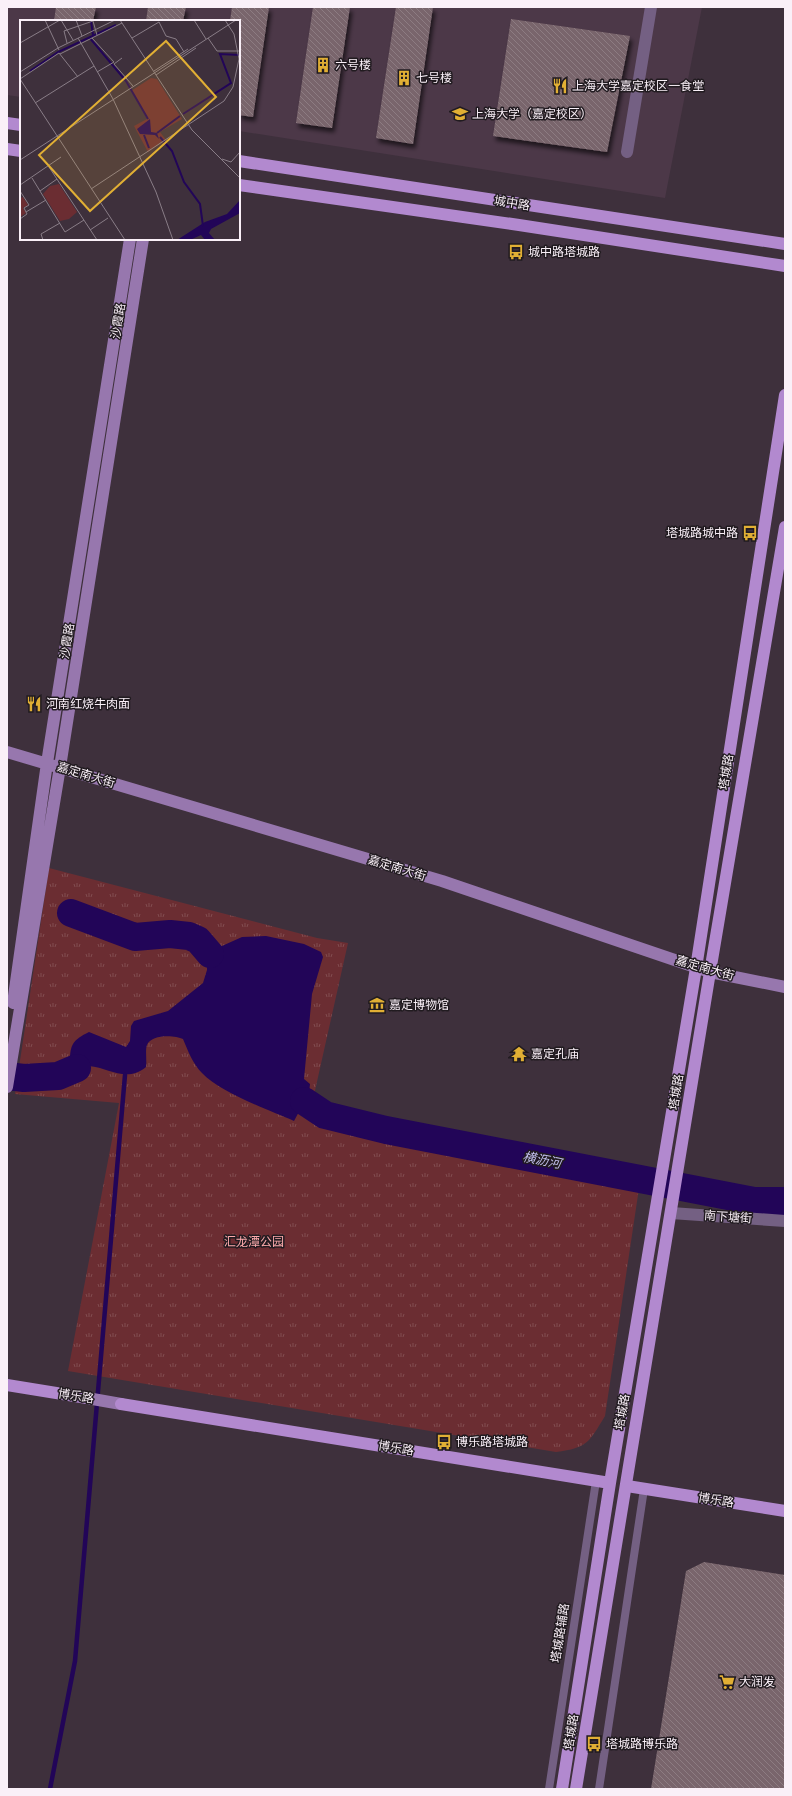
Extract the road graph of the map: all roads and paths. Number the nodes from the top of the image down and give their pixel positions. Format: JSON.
{"nodes":[{"id":1,"x":651,"y":7,"type":"edge"},
{"id":2,"x":7,"y":122,"type":"edge"},
{"id":3,"x":20,"y":125,"type":"edge"},
{"id":4,"x":7,"y":149,"type":"edge"},
{"id":5,"x":20,"y":151,"type":"edge"},
{"id":6,"x":627,"y":152,"type":"dead end"},
{"id":7,"x":240,"y":161,"type":"edge"},
{"id":8,"x":240,"y":185,"type":"edge"},
{"id":9,"x":130,"y":240,"type":"edge"},
{"id":10,"x":143,"y":240,"type":"edge"},
{"id":11,"x":785,"y":244,"type":"edge"},
{"id":12,"x":785,"y":266,"type":"edge"},
{"id":13,"x":785,"y":395,"type":"edge"},
{"id":14,"x":785,"y":527,"type":"edge"},
{"id":15,"x":7,"y":752,"type":"edge"},
{"id":16,"x":47,"y":763,"type":"junction"},
{"id":17,"x":60,"y":767,"type":"junction"},
{"id":18,"x":696,"y":968,"type":"junction"},
{"id":19,"x":710,"y":972,"type":"junction"},
{"id":20,"x":785,"y":987,"type":"edge"},
{"id":21,"x":7,"y":1043,"type":"edge"},
{"id":22,"x":7,"y":1087,"type":"edge"},
{"id":23,"x":671,"y":1213,"type":"junction"},
{"id":24,"x":785,"y":1221,"type":"edge"},
{"id":25,"x":7,"y":1385,"type":"edge"},
{"id":26,"x":87,"y":1398,"type":"joint"},
{"id":27,"x":121,"y":1404,"type":"joint"},
{"id":28,"x":596,"y":1481,"type":"junction"},
{"id":29,"x":610,"y":1483,"type":"junction"},
{"id":30,"x":626,"y":1486,"type":"junction"},
{"id":31,"x":644,"y":1489,"type":"junction"},
{"id":32,"x":785,"y":1511,"type":"edge"},
{"id":33,"x":549,"y":1789,"type":"edge"},
{"id":34,"x":562,"y":1789,"type":"edge"},
{"id":35,"x":576,"y":1789,"type":"edge"},
{"id":36,"x":598,"y":1789,"type":"edge"}],
"edges":[{"from":1,"to":6,"type":"street"},
{"from":2,"to":3,"type":"main road"},
{"from":4,"to":5,"type":"main road"},
{"from":7,"to":11,"type":"main road","name":"城中路"},
{"from":8,"to":12,"type":"main road","name":"城中路"},
{"from":9,"to":16,"type":"street","name":"沙霞路"},
{"from":10,"to":17,"type":"street"},
{"from":13,"to":18,"type":"main road","name":"塔城路"},
{"from":14,"to":19,"type":"main road","name":"塔城路"},
{"from":15,"to":16,"type":"street","name":"嘉定南大街"},
{"from":16,"to":17,"type":"street","name":"嘉定南大街"},
{"from":16,"to":21,"type":"street","name":"沙霞路"},
{"from":17,"to":18,"type":"street","name":"嘉定南大街"},
{"from":17,"to":22,"type":"street"},
{"from":18,"to":19,"type":"street","name":"嘉定南大街"},
{"from":18,"to":29,"type":"main road","name":"塔城路"},
{"from":19,"to":20,"type":"street","name":"嘉定南大街"},
{"from":19,"to":23,"type":"main road","name":"塔城路"},
{"from":23,"to":24,"type":"street","name":"南下塘街"},
{"from":23,"to":30,"type":"main road","name":"塔城路"},
{"from":25,"to":26,"type":"main road","name":"博乐路"},
{"from":26,"to":27,"type":"street","name":"博乐路"},
{"from":27,"to":28,"type":"main road","name":"博乐路"},
{"from":28,"to":29,"type":"main road","name":"博乐路"},
{"from":28,"to":33,"type":"lane","name":"塔城路辅路"},
{"from":29,"to":30,"type":"street","name":"博乐路"},
{"from":29,"to":34,"type":"main road","name":"塔城路"},
{"from":30,"to":31,"type":"main road","name":"博乐路"},
{"from":30,"to":35,"type":"main road","name":"塔城路"},
{"from":31,"to":32,"type":"main road","name":"博乐路"},
{"from":31,"to":36,"type":"lane"}]}
